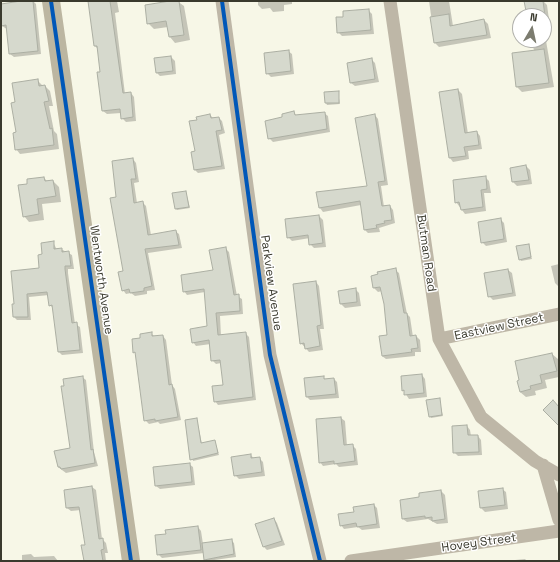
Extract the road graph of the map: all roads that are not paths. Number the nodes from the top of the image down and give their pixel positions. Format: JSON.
{"nodes":[{"id":1,"x":51,"y":1,"type":"edge"},
{"id":2,"x":390,"y":1,"type":"edge"},
{"id":3,"x":220,"y":2,"type":"edge"},
{"id":4,"x":559,"y":314,"type":"edge"},
{"id":5,"x":439,"y":339,"type":"junction"},
{"id":6,"x":543,"y":466,"type":"junction"},
{"id":7,"x":559,"y":475,"type":"edge"},
{"id":8,"x":559,"y":520,"type":"edge"},
{"id":9,"x":559,"y":531,"type":"edge"},
{"id":10,"x":131,"y":561,"type":"edge"},
{"id":11,"x":320,"y":561,"type":"edge"},
{"id":12,"x":351,"y":561,"type":"edge"}],
"edges":[{"from":1,"to":10,"type":"street","name":"Wentworth Avenue"},
{"from":2,"to":5,"type":"street","name":"Butman Road"},
{"from":3,"to":11,"type":"street","name":"Parkview Avenue"},
{"from":4,"to":5,"type":"street","name":"Eastview Street"},
{"from":5,"to":6,"type":"street","name":"Butman Road"},
{"from":6,"to":7,"type":"street","name":"Butman Road"},
{"from":6,"to":8,"type":"street"},
{"from":9,"to":12,"type":"street","name":"Hovey Street"}]}
